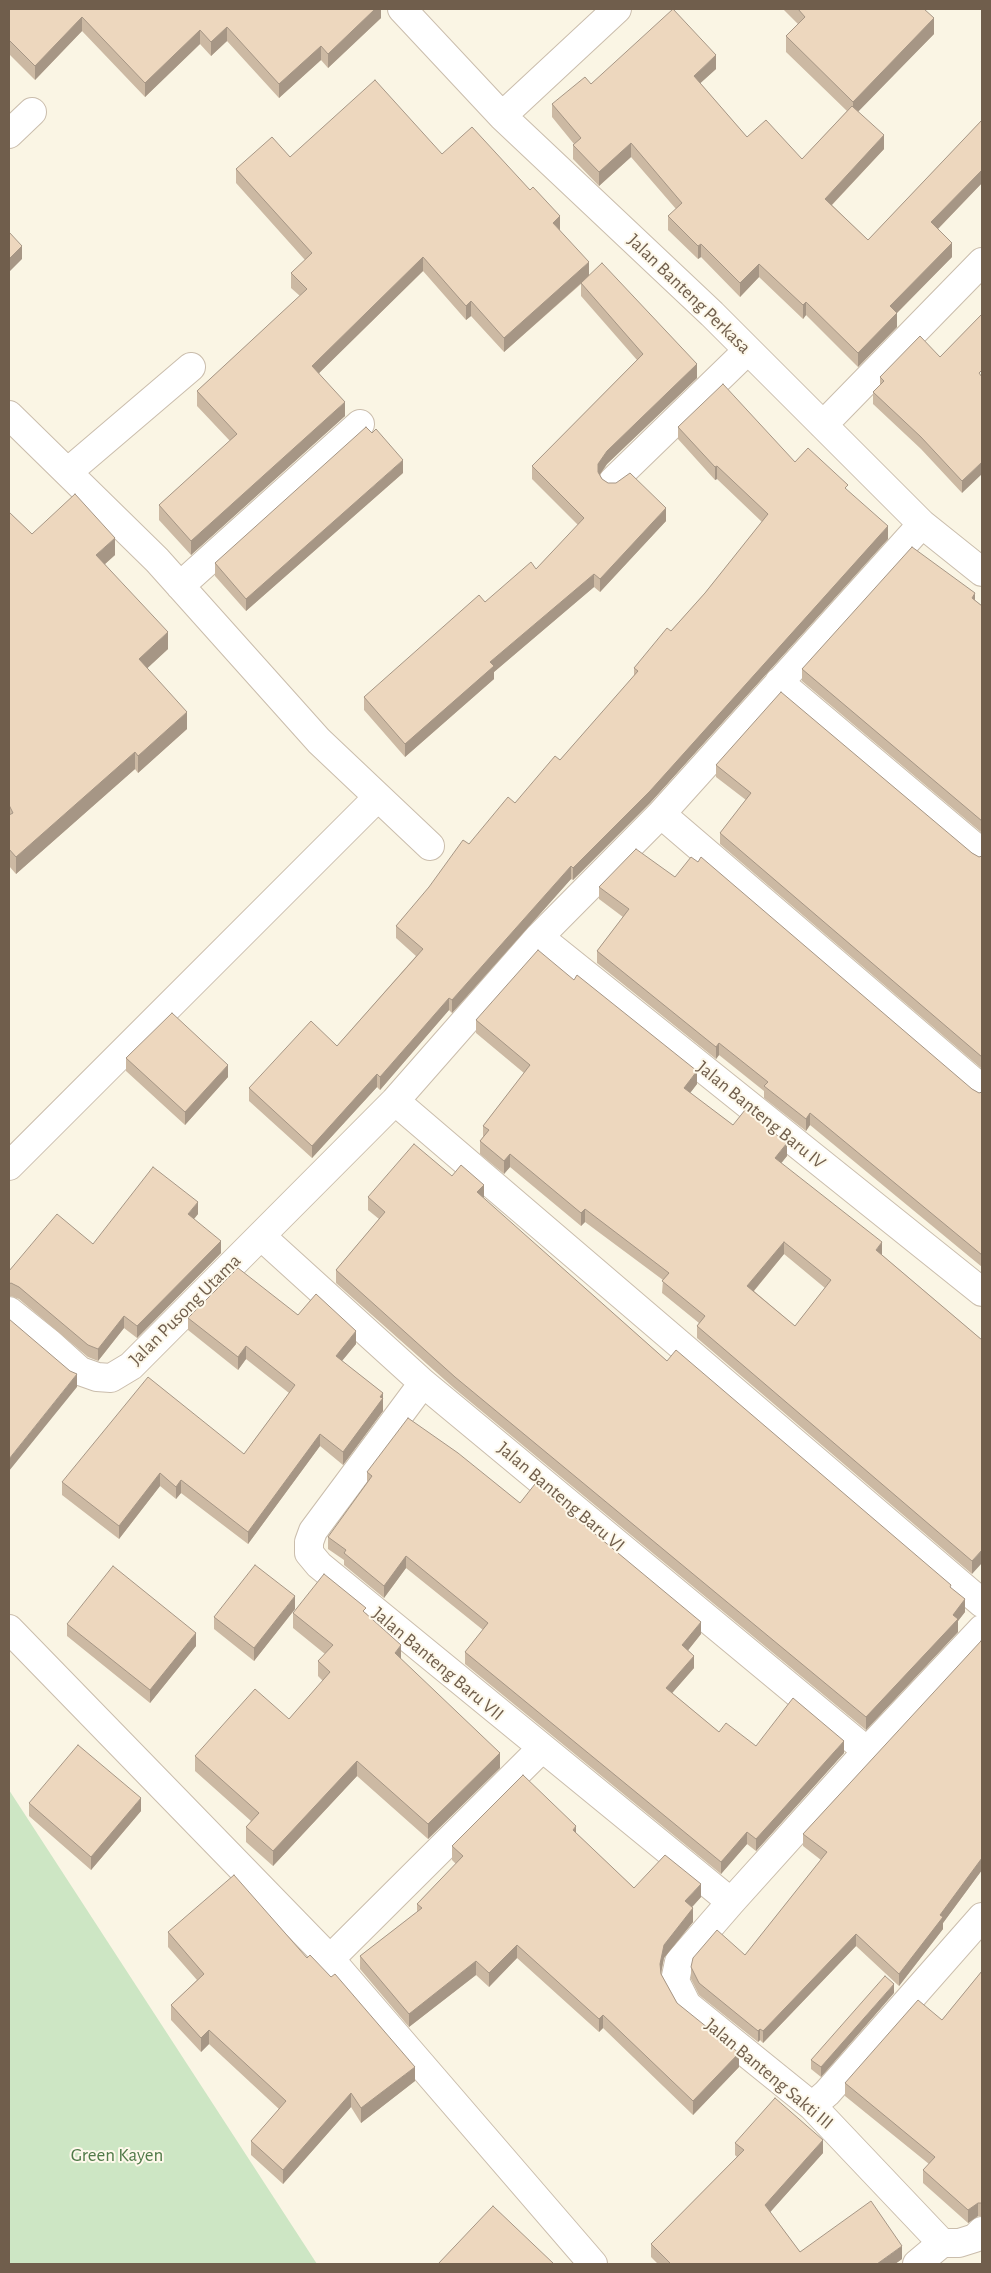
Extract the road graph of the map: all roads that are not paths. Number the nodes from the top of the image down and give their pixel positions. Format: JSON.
{"nodes":[{"id":1,"x":402,"y":9,"type":"edge"},
{"id":2,"x":617,"y":9,"type":"edge"},
{"id":3,"x":32,"y":112,"type":"dead end"},
{"id":4,"x":502,"y":116,"type":"junction"},
{"id":5,"x":9,"y":134,"type":"edge"},
{"id":6,"x":982,"y":262,"type":"edge"},
{"id":7,"x":747,"y":351,"type":"junction"},
{"id":8,"x":191,"y":367,"type":"dead end"},
{"id":9,"x":9,"y":415,"type":"edge"},
{"id":10,"x":360,"y":424,"type":"dead end"},
{"id":11,"x":823,"y":425,"type":"junction"},
{"id":12,"x":69,"y":471,"type":"junction"},
{"id":13,"x":613,"y":481,"type":"edge"},
{"id":14,"x":922,"y":524,"type":"junction"},
{"id":15,"x":982,"y":572,"type":"edge"},
{"id":16,"x":180,"y":586,"type":"junction"},
{"id":17,"x":779,"y":682,"type":"junction"},
{"id":18,"x":378,"y":798,"type":"junction"},
{"id":19,"x":661,"y":814,"type":"junction"},
{"id":20,"x":430,"y":846,"type":"dead end"},
{"id":21,"x":982,"y":852,"type":"edge"},
{"id":22,"x":539,"y":937,"type":"junction"},
{"id":23,"x":982,"y":1089,"type":"edge"},
{"id":24,"x":395,"y":1101,"type":"junction"},
{"id":25,"x":9,"y":1166,"type":"edge"},
{"id":26,"x":261,"y":1236,"type":"junction"},
{"id":27,"x":982,"y":1292,"type":"edge"},
{"id":28,"x":9,"y":1311,"type":"edge"},
{"id":29,"x":423,"y":1383,"type":"junction"},
{"id":30,"x":982,"y":1603,"type":"edge"},
{"id":31,"x":9,"y":1629,"type":"edge"},
{"id":32,"x":982,"y":1629,"type":"edge"},
{"id":33,"x":541,"y":1749,"type":"junction"},
{"id":34,"x":867,"y":1751,"type":"junction"},
{"id":35,"x":731,"y":1902,"type":"junction"},
{"id":36,"x":982,"y":1917,"type":"edge"},
{"id":37,"x":330,"y":1959,"type":"junction"},
{"id":38,"x":812,"y":2106,"type":"junction"},
{"id":39,"x":982,"y":2231,"type":"edge"},
{"id":40,"x":942,"y":2242,"type":"junction"},
{"id":41,"x":593,"y":2264,"type":"edge"},
{"id":42,"x":917,"y":2264,"type":"edge"}],
"edges":[{"from":1,"to":4,"type":"street","name":"Jalan Banteng Perkasa"},
{"from":2,"to":4,"type":"street"},
{"from":3,"to":5,"type":"street"},
{"from":4,"to":7,"type":"street","name":"Jalan Banteng Perkasa"},
{"from":6,"to":11,"type":"street"},
{"from":7,"to":11,"type":"street","name":"Jalan Banteng Perkasa"},
{"from":7,"to":13,"type":"street"},
{"from":8,"to":12,"type":"street"},
{"from":9,"to":12,"type":"street"},
{"from":10,"to":16,"type":"street"},
{"from":11,"to":14,"type":"street","name":"Jalan Banteng Perkasa"},
{"from":12,"to":16,"type":"street"},
{"from":14,"to":15,"type":"street","name":"Jalan Banteng Perkasa"},
{"from":14,"to":17,"type":"street","name":"Jalan Pusong Utama"},
{"from":16,"to":18,"type":"street"},
{"from":17,"to":19,"type":"street","name":"Jalan Pusong Utama"},
{"from":17,"to":21,"type":"street"},
{"from":18,"to":20,"type":"street"},
{"from":18,"to":25,"type":"street"},
{"from":19,"to":22,"type":"street","name":"Jalan Pusong Utama"},
{"from":19,"to":23,"type":"street"},
{"from":22,"to":24,"type":"street","name":"Jalan Pusong Utama"},
{"from":22,"to":27,"type":"street","name":"Jalan Banteng Baru IV"},
{"from":24,"to":26,"type":"street","name":"Jalan Pusong Utama"},
{"from":24,"to":30,"type":"street"},
{"from":26,"to":28,"type":"street","name":"Jalan Pusong Utama"},
{"from":26,"to":29,"type":"street","name":"Jalan Banteng Baru VI"},
{"from":29,"to":33,"type":"street","name":"Jalan Banteng Baru VII"},
{"from":29,"to":34,"type":"street","name":"Jalan Banteng Baru VI"},
{"from":31,"to":37,"type":"street"},
{"from":32,"to":34,"type":"street"},
{"from":33,"to":35,"type":"street","name":"Jalan Banteng Baru VII"},
{"from":33,"to":37,"type":"street"},
{"from":34,"to":35,"type":"street"},
{"from":35,"to":38,"type":"street","name":"Jalan Banteng Sakti III"},
{"from":36,"to":38,"type":"street"},
{"from":37,"to":41,"type":"street"},
{"from":38,"to":40,"type":"street","name":"Jalan Banteng Sakti III"},
{"from":39,"to":40,"type":"street"},
{"from":40,"to":42,"type":"street"}]}
